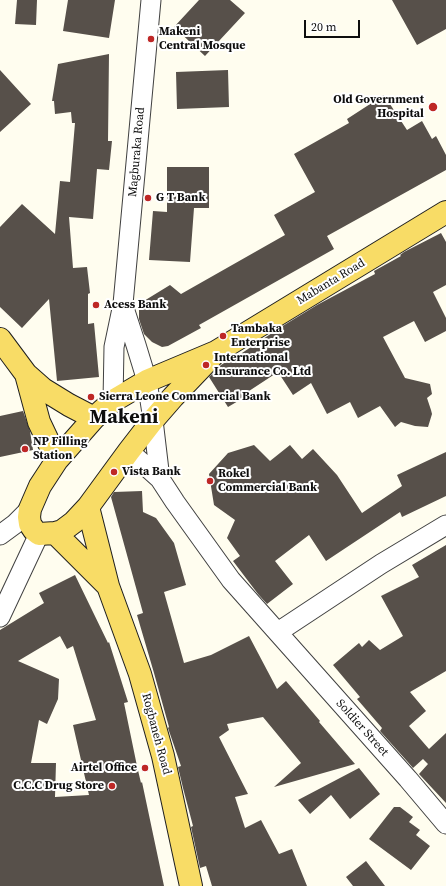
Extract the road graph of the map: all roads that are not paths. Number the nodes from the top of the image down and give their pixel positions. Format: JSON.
{"nodes":[{"id":1,"x":151,"y":0,"type":"edge"},
{"id":2,"x":446,"y":212,"type":"edge"},
{"id":3,"x":123,"y":304,"type":"junction"},
{"id":4,"x":0,"y":339,"type":"edge"},
{"id":5,"x":216,"y":352,"type":"junction"},
{"id":6,"x":26,"y":374,"type":"junction"},
{"id":7,"x":147,"y":381,"type":"junction"},
{"id":8,"x":113,"y":401,"type":"junction"},
{"id":9,"x":94,"y":418,"type":"junction"},
{"id":10,"x":153,"y":420,"type":"junction"},
{"id":11,"x":129,"y":451,"type":"junction"},
{"id":12,"x":57,"y":460,"type":"junction"},
{"id":13,"x":160,"y":479,"type":"junction"},
{"id":14,"x":88,"y":507,"type":"junction"},
{"id":15,"x":30,"y":509,"type":"junction"},
{"id":16,"x":446,"y":525,"type":"edge"},
{"id":17,"x":47,"y":534,"type":"junction"},
{"id":18,"x":0,"y":535,"type":"edge"},
{"id":19,"x":5,"y":586,"type":"edge"},
{"id":20,"x":108,"y":586,"type":"junction"},
{"id":21,"x":0,"y":617,"type":"edge"},
{"id":22,"x":278,"y":632,"type":"junction"},
{"id":23,"x":446,"y":824,"type":"edge"},
{"id":24,"x":191,"y":886,"type":"edge"}],
"edges":[{"from":1,"to":3,"type":"street","name":"Magburaka Road"},
{"from":2,"to":5,"type":"main road","name":"Mabanta Road"},
{"from":3,"to":7,"type":"street","name":"Magburaka Road"},
{"from":3,"to":8,"type":"street","name":"Magburaka Road"},
{"from":4,"to":6,"type":"main road"},
{"from":5,"to":7,"type":"main road"},
{"from":5,"to":10,"type":"main road"},
{"from":6,"to":9,"type":"main road"},
{"from":6,"to":12,"type":"main road"},
{"from":7,"to":8,"type":"main road"},
{"from":7,"to":10,"type":"street","name":"Magburaka Road"},
{"from":8,"to":9,"type":"main road"},
{"from":9,"to":12,"type":"main road"},
{"from":10,"to":11,"type":"main road"},
{"from":10,"to":13,"type":"street","name":"Soldier Street"},
{"from":11,"to":13,"type":"street","name":"Soldier Street"},
{"from":11,"to":14,"type":"main road"},
{"from":12,"to":15,"type":"main road"},
{"from":13,"to":22,"type":"street","name":"Soldier Street"},
{"from":14,"to":17,"type":"main road"},
{"from":14,"to":20,"type":"main road","name":"Rogbaneh Road"},
{"from":15,"to":17,"type":"main road"},
{"from":15,"to":18,"type":"street"},
{"from":16,"to":22,"type":"street"},
{"from":17,"to":19,"type":"street"},
{"from":17,"to":20,"type":"main road"},
{"from":19,"to":21,"type":"street"},
{"from":20,"to":24,"type":"main road","name":"Rogbaneh Road"},
{"from":22,"to":23,"type":"street","name":"Soldier Street"}]}
